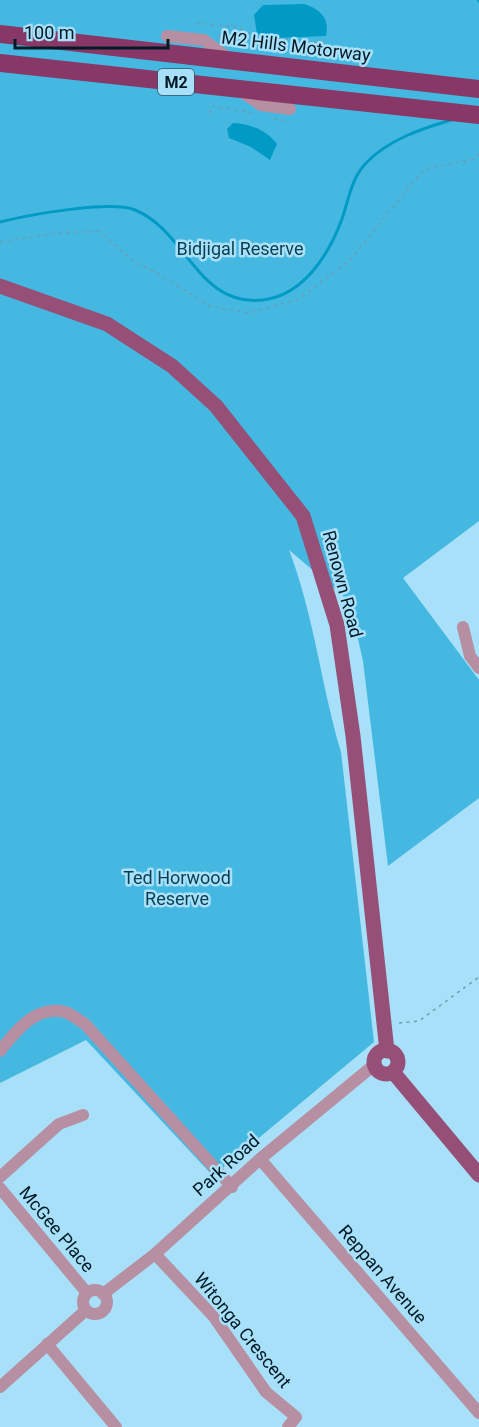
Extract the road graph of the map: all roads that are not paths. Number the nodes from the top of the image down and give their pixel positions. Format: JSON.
{"nodes":[{"id":1,"x":0,"y":34,"type":"edge"},
{"id":2,"x":167,"y":36,"type":"dead end"},
{"id":3,"x":232,"y":60,"type":"junction"},
{"id":4,"x":0,"y":63,"type":"edge"},
{"id":5,"x":237,"y":89,"type":"junction"},
{"id":6,"x":479,"y":89,"type":"edge"},
{"id":7,"x":290,"y":108,"type":"dead end"},
{"id":8,"x":479,"y":115,"type":"edge"},
{"id":9,"x":0,"y":285,"type":"edge"},
{"id":10,"x":463,"y":627,"type":"dead end"},
{"id":11,"x":479,"y":668,"type":"edge"},
{"id":12,"x":0,"y":1051,"type":"edge"},
{"id":13,"x":387,"y":1051,"type":"junction"},
{"id":14,"x":374,"y":1065,"type":"junction"},
{"id":15,"x":393,"y":1072,"type":"junction"},
{"id":16,"x":83,"y":1115,"type":"dead end"},
{"id":17,"x":260,"y":1159,"type":"junction"},
{"id":18,"x":479,"y":1175,"type":"edge"},
{"id":19,"x":0,"y":1177,"type":"edge"},
{"id":20,"x":232,"y":1187,"type":"junction"},
{"id":21,"x":0,"y":1188,"type":"edge"},
{"id":22,"x":4,"y":1205,"type":"edge"},
{"id":23,"x":155,"y":1254,"type":"junction"},
{"id":24,"x":87,"y":1293,"type":"junction"},
{"id":25,"x":104,"y":1294,"type":"junction"},
{"id":26,"x":85,"y":1311,"type":"junction"},
{"id":27,"x":47,"y":1344,"type":"junction"},
{"id":28,"x":0,"y":1387,"type":"edge"},
{"id":29,"x":479,"y":1413,"type":"edge"},
{"id":30,"x":116,"y":1427,"type":"edge"},
{"id":31,"x":288,"y":1427,"type":"edge"}],
"edges":[{"from":1,"to":3,"type":"highway","name":"M2 Hills Motorway","number":"M2"},
{"from":2,"to":3,"type":"street"},
{"from":3,"to":6,"type":"highway","name":"M2 Hills Motorway","number":"M2"},
{"from":4,"to":5,"type":"highway","number":"M2"},
{"from":5,"to":7,"type":"street"},
{"from":5,"to":8,"type":"highway","number":"M2"},
{"from":9,"to":13,"type":"main road","name":"Renown Road"},
{"from":10,"to":11,"type":"street"},
{"from":12,"to":20,"type":"street"},
{"from":13,"to":14,"type":"main road"},
{"from":13,"to":15,"type":"main road"},
{"from":14,"to":15,"type":"main road"},
{"from":14,"to":17,"type":"street","name":"Park Road"},
{"from":15,"to":18,"type":"main road"},
{"from":16,"to":19,"type":"street","name":"McGee Place"},
{"from":17,"to":20,"type":"street","name":"Park Road"},
{"from":17,"to":29,"type":"street","name":"Reppan Avenue"},
{"from":20,"to":23,"type":"street","name":"Park Road"},
{"from":21,"to":22,"type":"street","name":"McGee Place"},
{"from":22,"to":24,"type":"street","name":"McGee Place"},
{"from":23,"to":25,"type":"street","name":"Park Road"},
{"from":23,"to":31,"type":"street","name":"Witonga Crescent"},
{"from":24,"to":25,"type":"street"},
{"from":24,"to":26,"type":"street"},
{"from":25,"to":26,"type":"street"},
{"from":26,"to":27,"type":"street"},
{"from":27,"to":28,"type":"street"},
{"from":27,"to":30,"type":"street"}]}
